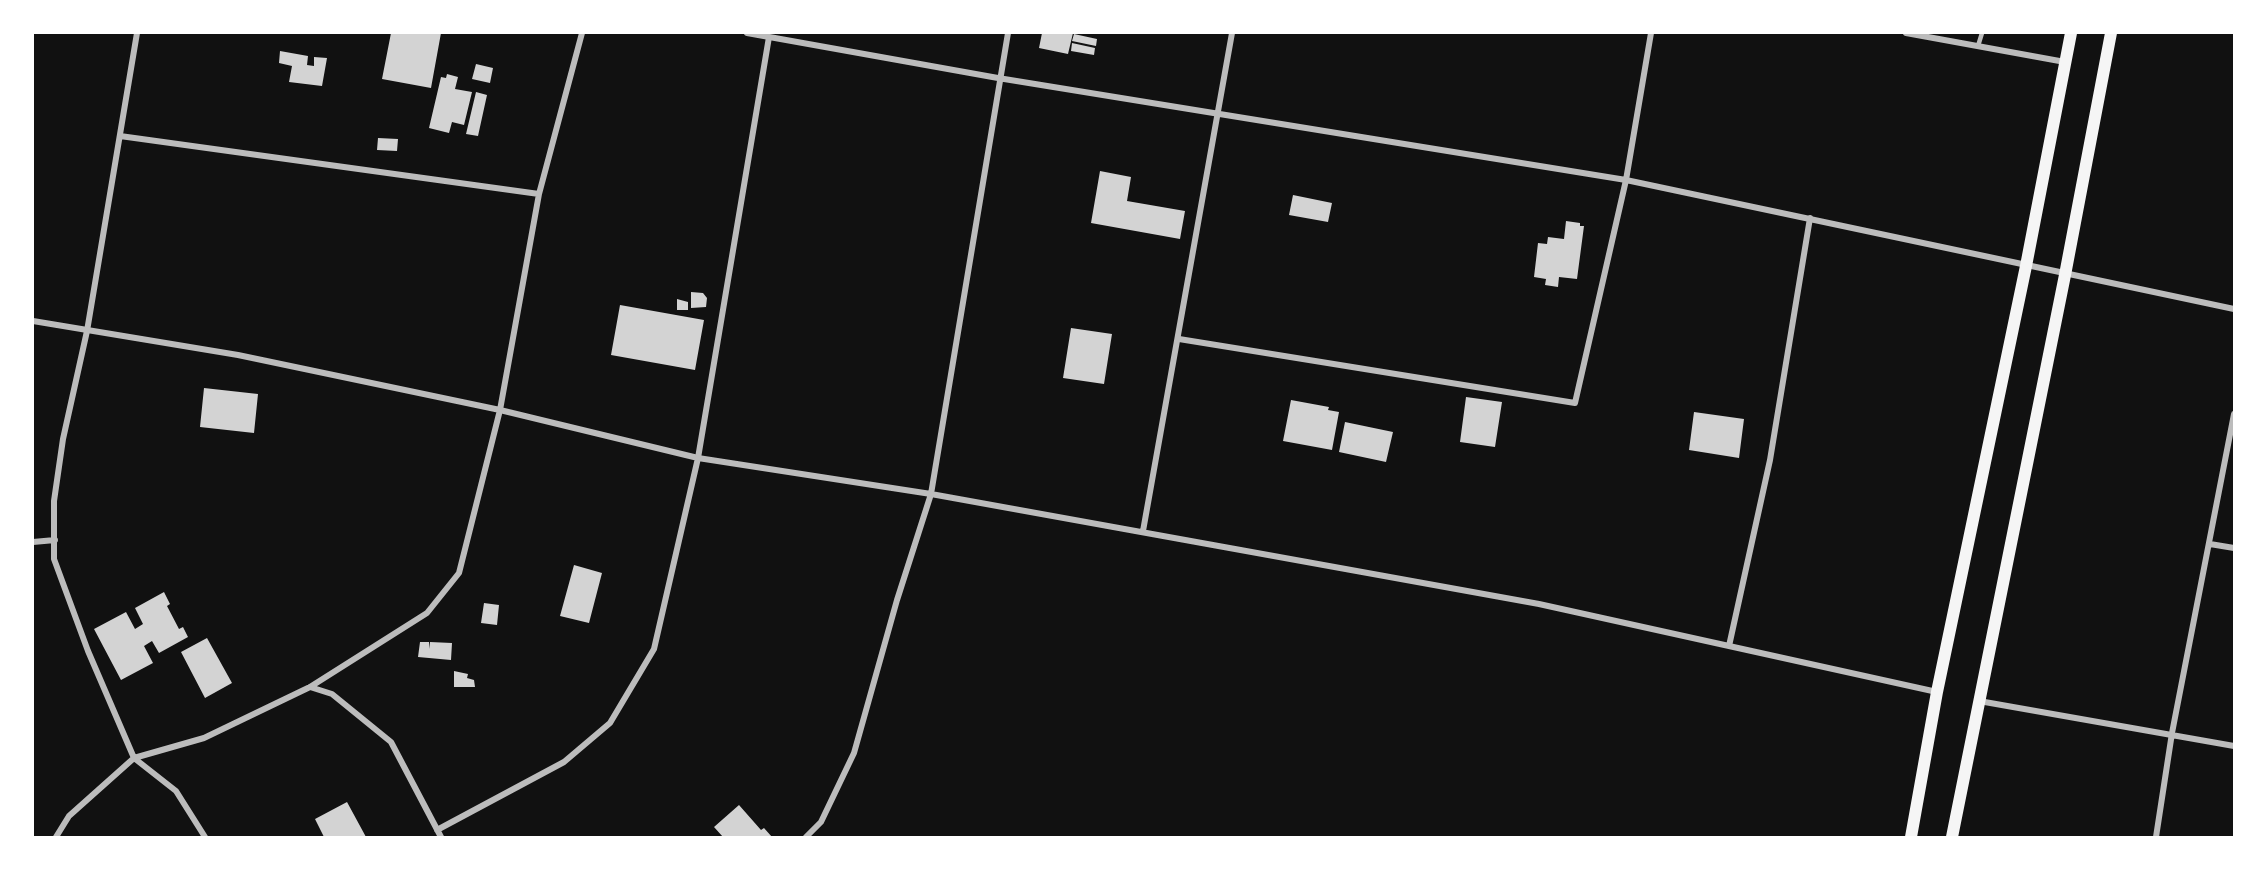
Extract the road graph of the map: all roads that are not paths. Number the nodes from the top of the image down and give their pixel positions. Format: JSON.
{"nodes":[{"id":1,"x":137,"y":33,"type":"edge"},
{"id":2,"x":582,"y":33,"type":"edge"},
{"id":3,"x":747,"y":33,"type":"edge"},
{"id":4,"x":1008,"y":33,"type":"edge"},
{"id":5,"x":1232,"y":33,"type":"edge"},
{"id":6,"x":1651,"y":33,"type":"edge"},
{"id":7,"x":1906,"y":33,"type":"edge"},
{"id":8,"x":1982,"y":33,"type":"edge"},
{"id":9,"x":2110,"y":33,"type":"edge"},
{"id":10,"x":2068,"y":34,"type":"edge"},
{"id":11,"x":769,"y":37,"type":"junction"},
{"id":12,"x":1978,"y":46,"type":"junction"},
{"id":13,"x":2065,"y":62,"type":"junction"},
{"id":14,"x":998,"y":78,"type":"junction"},
{"id":15,"x":1218,"y":114,"type":"junction"},
{"id":16,"x":120,"y":136,"type":"junction"},
{"id":17,"x":1626,"y":180,"type":"junction"},
{"id":18,"x":539,"y":194,"type":"junction"},
{"id":19,"x":1810,"y":218,"type":"junction"},
{"id":20,"x":2026,"y":266,"type":"junction"},
{"id":21,"x":2065,"y":275,"type":"junction"},
{"id":22,"x":2234,"y":309,"type":"edge"},
{"id":23,"x":33,"y":321,"type":"edge"},
{"id":24,"x":87,"y":331,"type":"junction"},
{"id":25,"x":1179,"y":339,"type":"junction"},
{"id":26,"x":500,"y":410,"type":"junction"},
{"id":27,"x":2234,"y":414,"type":"edge"},
{"id":28,"x":698,"y":458,"type":"junction"},
{"id":29,"x":931,"y":494,"type":"junction"},
{"id":30,"x":1143,"y":531,"type":"junction"},
{"id":31,"x":55,"y":540,"type":"junction"},
{"id":32,"x":33,"y":542,"type":"edge"},
{"id":33,"x":2210,"y":544,"type":"junction"},
{"id":34,"x":2234,"y":549,"type":"edge"},
{"id":35,"x":1729,"y":646,"type":"junction"},
{"id":36,"x":310,"y":687,"type":"junction"},
{"id":37,"x":1937,"y":692,"type":"junction"},
{"id":38,"x":1978,"y":700,"type":"junction"},
{"id":39,"x":2172,"y":733,"type":"junction"},
{"id":40,"x":2234,"y":746,"type":"edge"},
{"id":41,"x":134,"y":758,"type":"junction"},
{"id":42,"x":439,"y":834,"type":"edge"},
{"id":43,"x":56,"y":837,"type":"edge"},
{"id":44,"x":204,"y":837,"type":"edge"},
{"id":45,"x":806,"y":837,"type":"edge"},
{"id":46,"x":1911,"y":837,"type":"edge"},
{"id":47,"x":1952,"y":837,"type":"edge"},
{"id":48,"x":2156,"y":837,"type":"edge"}],
"edges":[{"from":1,"to":16,"type":"street"},
{"from":2,"to":18,"type":"street"},
{"from":3,"to":11,"type":"street"},
{"from":4,"to":14,"type":"street"},
{"from":5,"to":15,"type":"street"},
{"from":6,"to":17,"type":"street"},
{"from":7,"to":12,"type":"street"},
{"from":8,"to":12,"type":"lane"},
{"from":9,"to":21,"type":"main road"},
{"from":10,"to":13,"type":"main road"},
{"from":11,"to":14,"type":"street"},
{"from":11,"to":28,"type":"street"},
{"from":12,"to":13,"type":"street"},
{"from":13,"to":20,"type":"main road"},
{"from":14,"to":15,"type":"street"},
{"from":14,"to":29,"type":"street"},
{"from":15,"to":17,"type":"street"},
{"from":15,"to":25,"type":"street"},
{"from":16,"to":18,"type":"street"},
{"from":16,"to":24,"type":"street"},
{"from":17,"to":19,"type":"street"},
{"from":17,"to":25,"type":"street"},
{"from":18,"to":26,"type":"street"},
{"from":19,"to":20,"type":"street"},
{"from":19,"to":35,"type":"street"},
{"from":20,"to":21,"type":"street"},
{"from":20,"to":37,"type":"main road"},
{"from":21,"to":22,"type":"street"},
{"from":21,"to":38,"type":"main road"},
{"from":23,"to":24,"type":"street"},
{"from":24,"to":26,"type":"street"},
{"from":24,"to":31,"type":"street"},
{"from":25,"to":30,"type":"street"},
{"from":26,"to":28,"type":"street"},
{"from":26,"to":36,"type":"street"},
{"from":27,"to":33,"type":"street"},
{"from":28,"to":29,"type":"street"},
{"from":28,"to":42,"type":"street"},
{"from":29,"to":30,"type":"street"},
{"from":29,"to":45,"type":"street"},
{"from":30,"to":35,"type":"street"},
{"from":31,"to":32,"type":"street"},
{"from":31,"to":41,"type":"street"},
{"from":33,"to":34,"type":"street"},
{"from":33,"to":39,"type":"street"},
{"from":35,"to":37,"type":"street"},
{"from":36,"to":41,"type":"street"},
{"from":36,"to":42,"type":"street"},
{"from":37,"to":46,"type":"main road"},
{"from":38,"to":39,"type":"street"},
{"from":38,"to":47,"type":"main road"},
{"from":39,"to":40,"type":"street"},
{"from":39,"to":48,"type":"street"},
{"from":41,"to":43,"type":"street"},
{"from":41,"to":44,"type":"street"}]}
